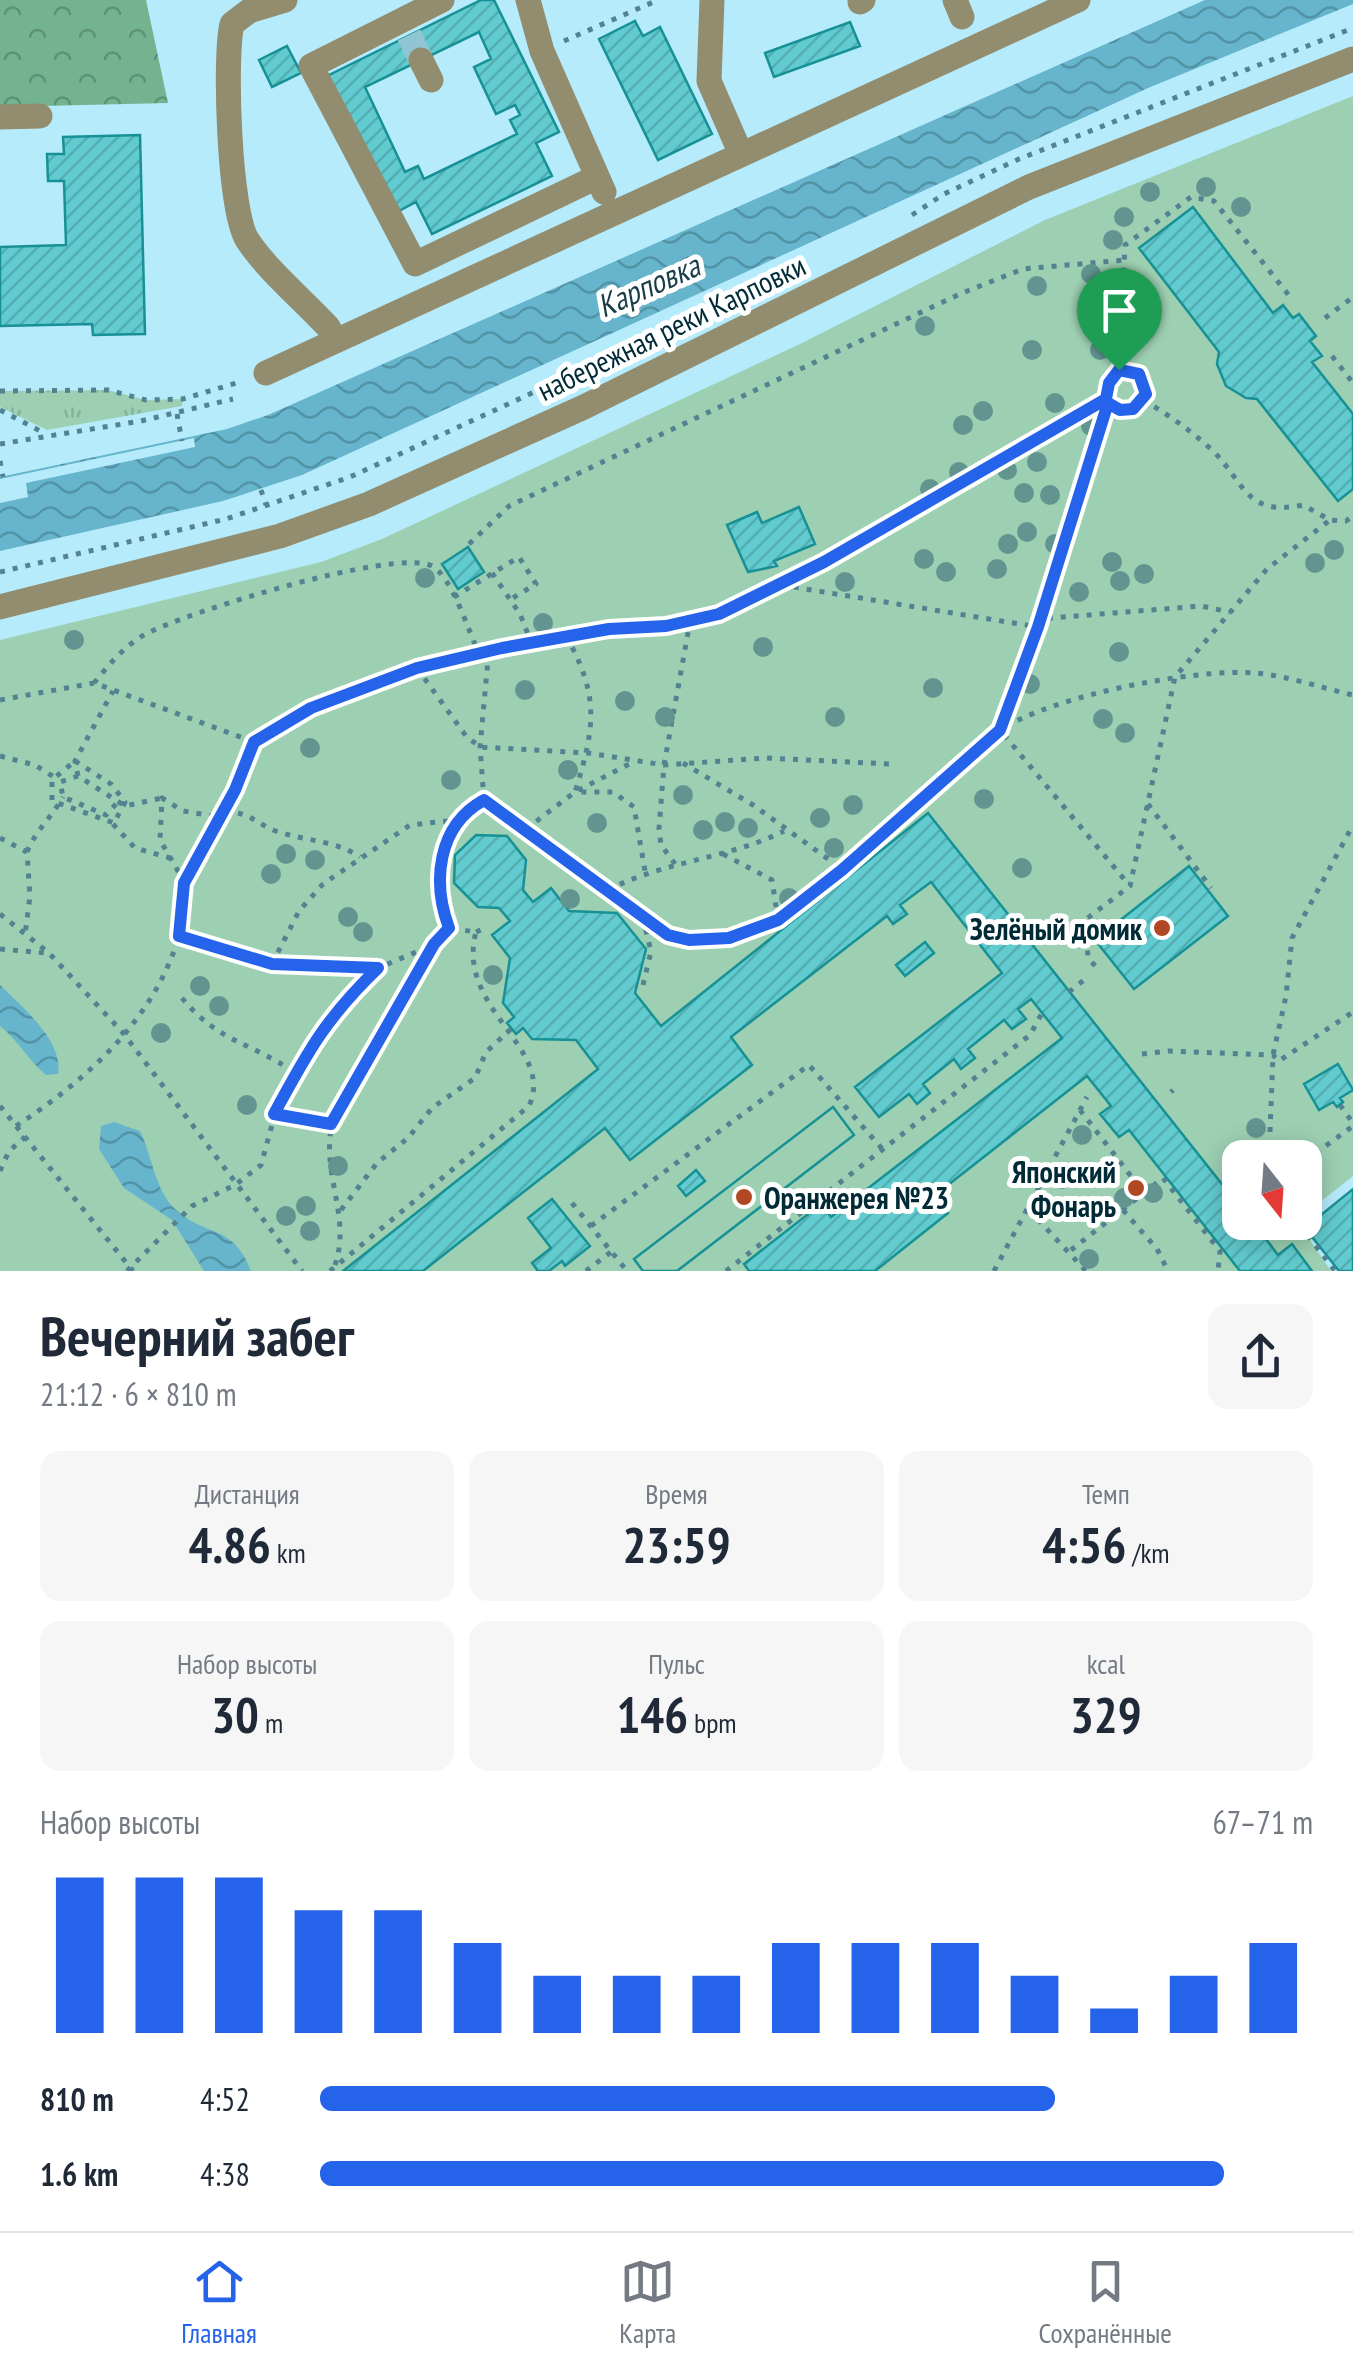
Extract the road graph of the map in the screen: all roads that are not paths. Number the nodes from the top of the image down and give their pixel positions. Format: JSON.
{"nodes":[{"id":1,"x":284,"y":0,"type":"edge"},
{"id":2,"x":442,"y":0,"type":"edge"},
{"id":3,"x":528,"y":0,"type":"edge"},
{"id":4,"x":712,"y":0,"type":"edge"},
{"id":5,"x":1078,"y":0,"type":"edge"},
{"id":6,"x":1353,"y":59,"type":"edge"},
{"id":7,"x":40,"y":116,"type":"dead end"},
{"id":8,"x":0,"y":117,"type":"edge"},
{"id":9,"x":740,"y":152,"type":"junction"},
{"id":10,"x":598,"y":177,"type":"junction"},
{"id":11,"x":613,"y":210,"type":"junction"},
{"id":12,"x":335,"y":340,"type":"junction"},
{"id":13,"x":266,"y":373,"type":"road end"},
{"id":14,"x":0,"y":606,"type":"edge"}],
"edges":[{"from":1,"to":12,"type":"street"},
{"from":2,"to":10,"type":"street"},
{"from":3,"to":10,"type":"street"},
{"from":4,"to":9,"type":"street"},
{"from":5,"to":9,"type":"street"},
{"from":6,"to":14,"type":"street","name":"набережная реки Карповки"},
{"from":7,"to":8,"type":"street"},
{"from":9,"to":11,"type":"street"},
{"from":10,"to":11,"type":"street"},
{"from":11,"to":12,"type":"street"},
{"from":12,"to":13,"type":"street"}]}
